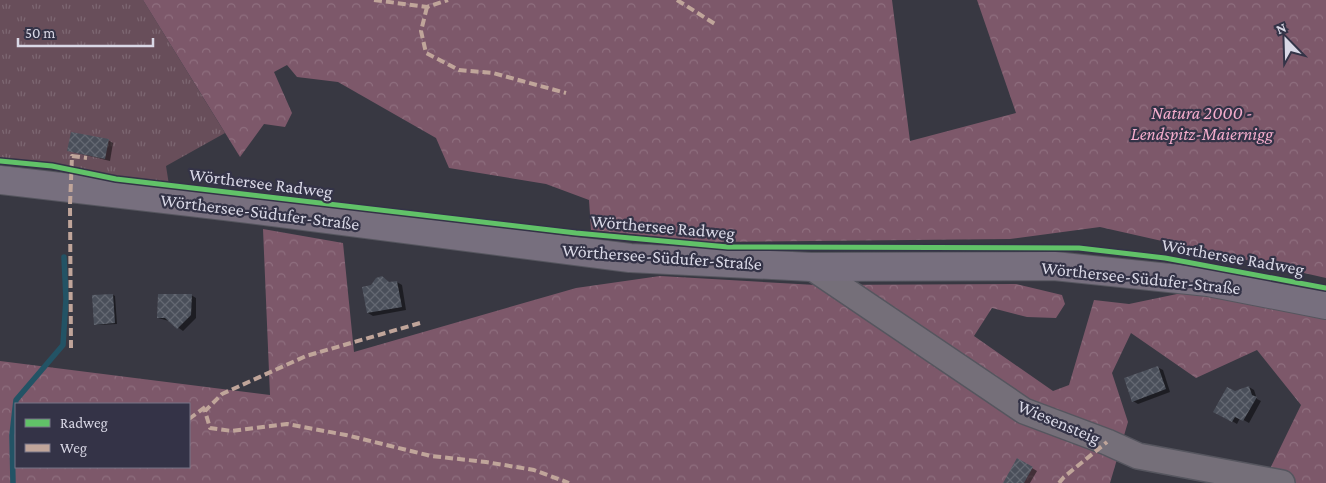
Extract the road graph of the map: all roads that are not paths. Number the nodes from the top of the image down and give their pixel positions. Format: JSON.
{"nodes":[{"id":1,"x":0,"y":180,"type":"edge"},
{"id":2,"x":811,"y":267,"type":"junction"},
{"id":3,"x":1326,"y":305,"type":"edge"},
{"id":4,"x":1282,"y":483,"type":"edge"}],
"edges":[{"from":1,"to":2,"type":"main road","name":"Wörthersee-Südufer-Straße"},
{"from":2,"to":3,"type":"main road","name":"Wörthersee-Südufer-Straße"},
{"from":2,"to":4,"type":"street","name":"Wiesensteig"}]}
